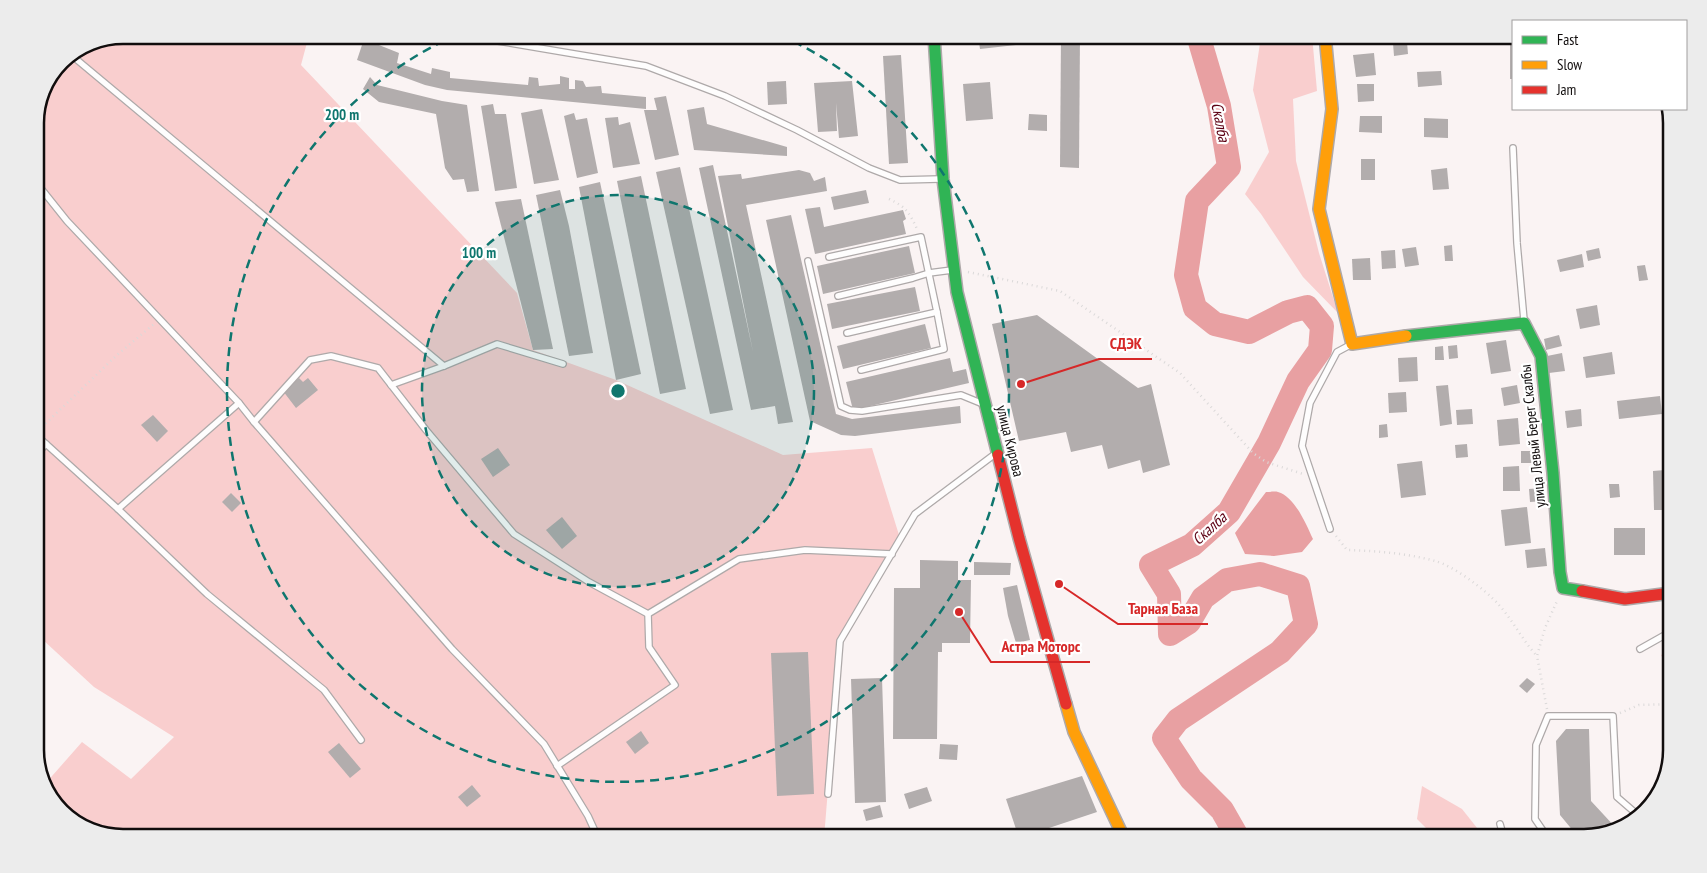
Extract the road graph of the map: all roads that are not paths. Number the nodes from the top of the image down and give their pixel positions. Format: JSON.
{"nodes":[{"id":1,"x":513,"y":44,"type":"edge"},
{"id":2,"x":935,"y":44,"type":"edge"},
{"id":3,"x":1326,"y":44,"type":"edge"},
{"id":4,"x":76,"y":59,"type":"edge"},
{"id":5,"x":1513,"y":148,"type":"dead end"},
{"id":6,"x":943,"y":179,"type":"junction"},
{"id":7,"x":44,"y":192,"type":"edge"},
{"id":8,"x":828,"y":257,"type":"dead end"},
{"id":9,"x":808,"y":261,"type":"dead end"},
{"id":10,"x":954,"y":269,"type":"junction"},
{"id":11,"x":929,"y":272,"type":"junction"},
{"id":12,"x":838,"y":296,"type":"dead end"},
{"id":13,"x":937,"y":312,"type":"junction"},
{"id":14,"x":1524,"y":323,"type":"junction"},
{"id":15,"x":847,"y":332,"type":"dead end"},
{"id":16,"x":1352,"y":344,"type":"junction"},
{"id":17,"x":563,"y":364,"type":"dead end"},
{"id":18,"x":444,"y":366,"type":"junction"},
{"id":19,"x":860,"y":370,"type":"dead end"},
{"id":20,"x":391,"y":385,"type":"junction"},
{"id":21,"x":239,"y":403,"type":"junction"},
{"id":22,"x":986,"y":406,"type":"junction"},
{"id":23,"x":254,"y":422,"type":"junction"},
{"id":24,"x":46,"y":444,"type":"edge"},
{"id":25,"x":998,"y":452,"type":"junction"},
{"id":26,"x":118,"y":509,"type":"junction"},
{"id":27,"x":1330,"y":529,"type":"road end"},
{"id":28,"x":892,"y":554,"type":"junction"},
{"id":29,"x":1663,"y":594,"type":"edge"},
{"id":30,"x":648,"y":614,"type":"junction"},
{"id":31,"x":1663,"y":635,"type":"edge"},
{"id":32,"x":1640,"y":649,"type":"dead end"},
{"id":33,"x":361,"y":740,"type":"dead end"},
{"id":34,"x":557,"y":766,"type":"junction"},
{"id":35,"x":828,"y":794,"type":"dead end"},
{"id":36,"x":1634,"y":812,"type":"edge"},
{"id":37,"x":1500,"y":824,"type":"dead end"},
{"id":38,"x":594,"y":829,"type":"edge"},
{"id":39,"x":1120,"y":829,"type":"edge"},
{"id":40,"x":1501,"y":829,"type":"edge"},
{"id":41,"x":1542,"y":829,"type":"edge"}],
"edges":[{"from":1,"to":6,"type":"lane"},
{"from":2,"to":6,"type":"street","name":"улица Кирова"},
{"from":3,"to":16,"type":"street"},
{"from":4,"to":18,"type":"lane"},
{"from":5,"to":14,"type":"lane"},
{"from":6,"to":10,"type":"street","name":"улица Кирова"},
{"from":7,"to":21,"type":"lane"},
{"from":8,"to":11,"type":"lane"},
{"from":9,"to":22,"type":"lane"},
{"from":10,"to":11,"type":"lane"},
{"from":10,"to":22,"type":"street","name":"улица Кирова"},
{"from":11,"to":12,"type":"lane"},
{"from":11,"to":13,"type":"lane"},
{"from":13,"to":15,"type":"lane"},
{"from":13,"to":19,"type":"lane"},
{"from":14,"to":16,"type":"street"},
{"from":14,"to":29,"type":"street","name":"улица Левый Берег Скалбы"},
{"from":16,"to":27,"type":"lane"},
{"from":17,"to":18,"type":"lane"},
{"from":18,"to":20,"type":"lane"},
{"from":20,"to":23,"type":"lane"},
{"from":20,"to":30,"type":"lane"},
{"from":21,"to":23,"type":"lane"},
{"from":21,"to":26,"type":"lane"},
{"from":22,"to":25,"type":"street","name":"улица Кирова"},
{"from":23,"to":34,"type":"lane"},
{"from":24,"to":26,"type":"lane"},
{"from":25,"to":28,"type":"lane"},
{"from":25,"to":39,"type":"street","name":"улица Кирова"},
{"from":26,"to":33,"type":"lane"},
{"from":28,"to":30,"type":"lane"},
{"from":28,"to":35,"type":"lane"},
{"from":30,"to":34,"type":"lane"},
{"from":31,"to":32,"type":"lane"},
{"from":34,"to":38,"type":"lane"},
{"from":36,"to":41,"type":"lane"},
{"from":37,"to":40,"type":"lane"}]}
